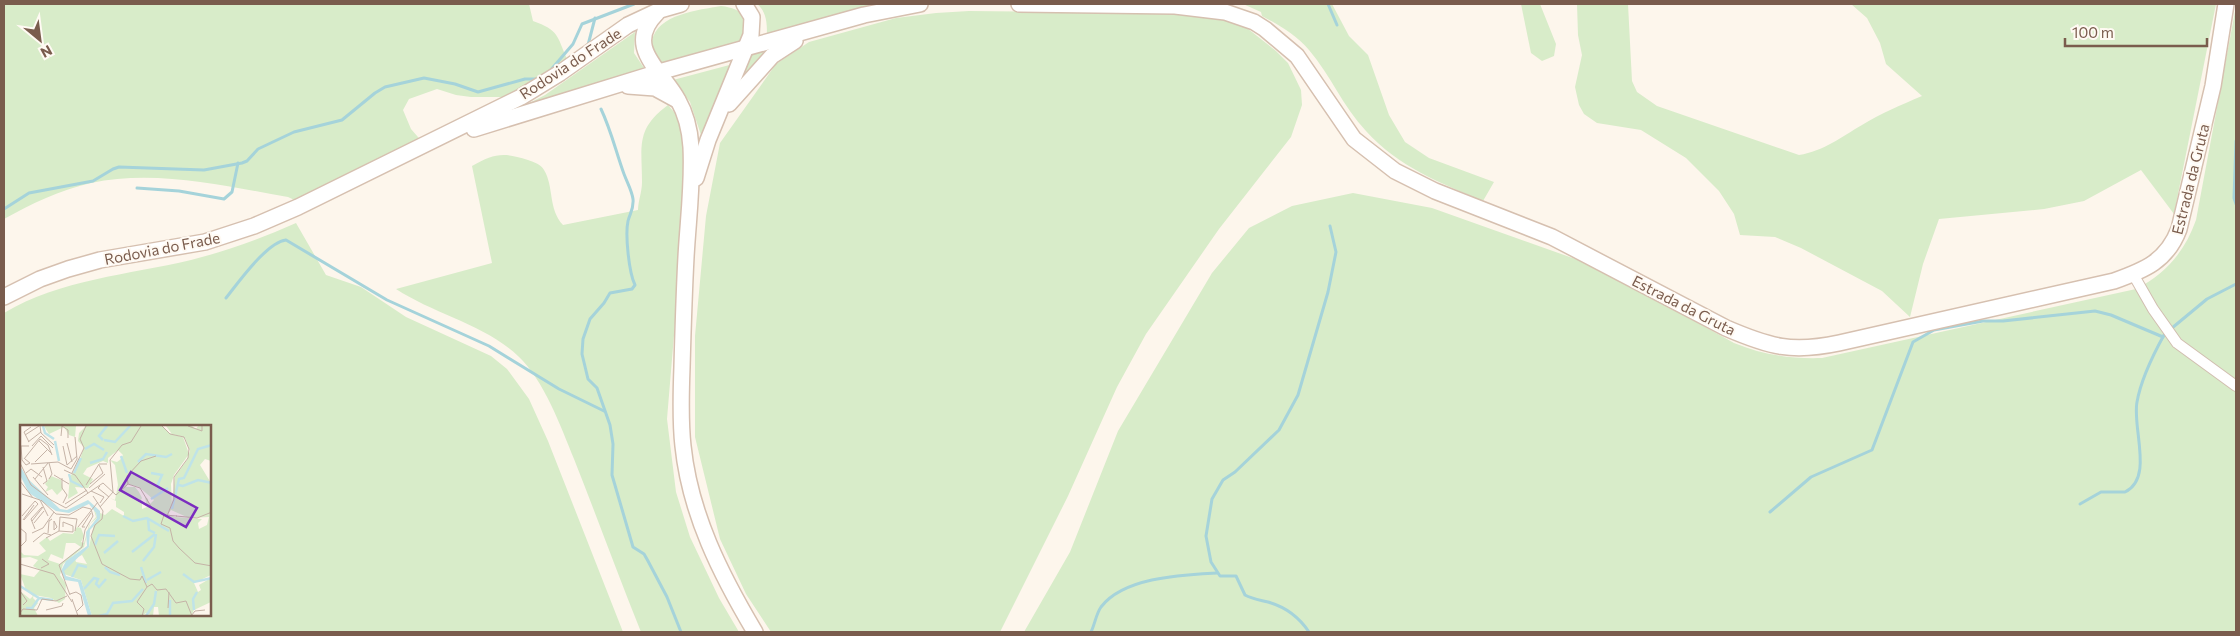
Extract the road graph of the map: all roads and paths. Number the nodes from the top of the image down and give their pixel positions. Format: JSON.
{"nodes":[{"id":1,"x":681,"y":4,"type":"edge"},
{"id":2,"x":744,"y":4,"type":"edge"},
{"id":3,"x":920,"y":4,"type":"edge"},
{"id":4,"x":1019,"y":4,"type":"edge"},
{"id":5,"x":2226,"y":4,"type":"edge"},
{"id":6,"x":660,"y":10,"type":"junction"},
{"id":7,"x":824,"y":26,"type":"junction"},
{"id":8,"x":746,"y":48,"type":"junction"},
{"id":9,"x":659,"y":72,"type":"junction"},
{"id":10,"x":614,"y":86,"type":"junction"},
{"id":11,"x":679,"y":101,"type":"junction"},
{"id":12,"x":716,"y":121,"type":"junction"},
{"id":13,"x":400,"y":158,"type":"junction"},
{"id":14,"x":691,"y":199,"type":"junction"},
{"id":15,"x":2133,"y":274,"type":"junction"},
{"id":16,"x":4,"y":297,"type":"edge"},
{"id":17,"x":2236,"y":386,"type":"edge"},
{"id":18,"x":755,"y":632,"type":"edge"}],
"edges":[{"from":1,"to":6,"type":"main road","name":"Rodovia do Frade"},
{"from":2,"to":8,"type":"main road"},
{"from":3,"to":7,"type":"main road"},
{"from":4,"to":15,"type":"main road","name":"Estrada da Gruta"},
{"from":5,"to":15,"type":"main road","name":"Estrada da Gruta"},
{"from":6,"to":9,"type":"main road"},
{"from":6,"to":13,"type":"main road","name":"Rodovia do Frade"},
{"from":7,"to":8,"type":"main road","name":"Rodovia do Frade"},
{"from":7,"to":12,"type":"main road"},
{"from":8,"to":9,"type":"main road","name":"Rodovia do Frade"},
{"from":8,"to":12,"type":"main road"},
{"from":9,"to":10,"type":"main road","name":"Rodovia do Frade"},
{"from":9,"to":11,"type":"main road"},
{"from":10,"to":11,"type":"main road"},
{"from":10,"to":13,"type":"main road","name":"Rodovia do Frade"},
{"from":11,"to":14,"type":"main road"},
{"from":12,"to":14,"type":"main road"},
{"from":13,"to":16,"type":"main road","name":"Rodovia do Frade"},
{"from":14,"to":18,"type":"main road"},
{"from":15,"to":17,"type":"street"}]}
